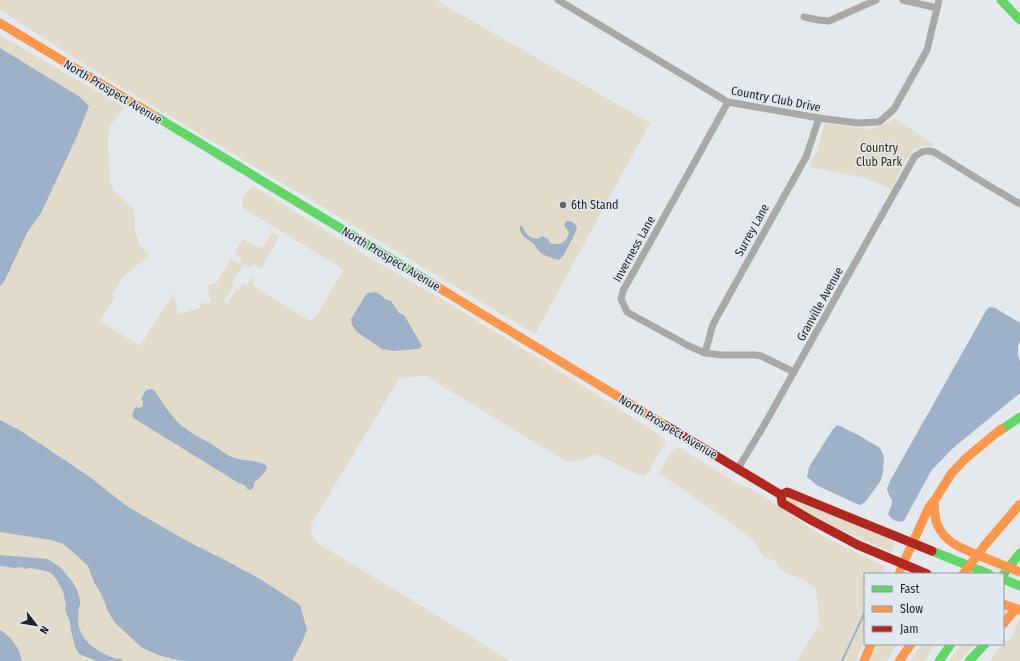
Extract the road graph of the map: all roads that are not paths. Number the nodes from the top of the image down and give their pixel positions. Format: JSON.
{"nodes":[{"id":1,"x":558,"y":0,"type":"edge"},
{"id":2,"x":876,"y":0,"type":"edge"},
{"id":3,"x":903,"y":0,"type":"edge"},
{"id":4,"x":939,"y":0,"type":"edge"},
{"id":5,"x":1000,"y":0,"type":"edge"},
{"id":6,"x":937,"y":8,"type":"junction"},
{"id":7,"x":804,"y":17,"type":"dead end"},
{"id":8,"x":1020,"y":20,"type":"edge"},
{"id":9,"x":0,"y":23,"type":"edge"},
{"id":10,"x":728,"y":102,"type":"junction"},
{"id":11,"x":819,"y":118,"type":"junction"},
{"id":12,"x":1020,"y":204,"type":"edge"},
{"id":13,"x":705,"y":353,"type":"junction"},
{"id":14,"x":794,"y":372,"type":"junction"},
{"id":15,"x":1020,"y":411,"type":"edge"},
{"id":16,"x":1020,"y":417,"type":"edge"},
{"id":17,"x":998,"y":432,"type":"junction"},
{"id":18,"x":738,"y":470,"type":"junction"},
{"id":19,"x":781,"y":495,"type":"junction"},
{"id":20,"x":934,"y":502,"type":"junction"},
{"id":21,"x":1020,"y":504,"type":"edge"},
{"id":22,"x":912,"y":543,"type":"junction"},
{"id":23,"x":1020,"y":553,"type":"edge"},
{"id":24,"x":903,"y":564,"type":"junction"},
{"id":25,"x":1020,"y":572,"type":"edge"},
{"id":26,"x":899,"y":573,"type":"edge"},
{"id":27,"x":925,"y":573,"type":"edge"},
{"id":28,"x":963,"y":573,"type":"edge"},
{"id":29,"x":987,"y":573,"type":"edge"},
{"id":30,"x":1004,"y":574,"type":"edge"},
{"id":31,"x":1004,"y":579,"type":"edge"},
{"id":32,"x":1020,"y":586,"type":"edge"},
{"id":33,"x":1004,"y":604,"type":"edge"},
{"id":34,"x":1019,"y":608,"type":"edge"},
{"id":35,"x":1004,"y":623,"type":"edge"},
{"id":36,"x":871,"y":645,"type":"edge"},
{"id":37,"x":910,"y":645,"type":"edge"},
{"id":38,"x":950,"y":645,"type":"edge"},
{"id":39,"x":984,"y":645,"type":"edge"},
{"id":40,"x":864,"y":661,"type":"edge"},
{"id":41,"x":899,"y":661,"type":"edge"},
{"id":42,"x":939,"y":661,"type":"edge"},
{"id":43,"x":970,"y":661,"type":"edge"}],
"edges":[{"from":1,"to":10,"type":"street","name":"Country Club Drive"},
{"from":2,"to":7,"type":"street"},
{"from":3,"to":6,"type":"street"},
{"from":4,"to":6,"type":"street","name":"Country Club Drive"},
{"from":5,"to":8,"type":"main road"},
{"from":6,"to":11,"type":"street","name":"Country Club Drive"},
{"from":9,"to":18,"type":"main road","name":"North Prospect Avenue"},
{"from":10,"to":11,"type":"street","name":"Country Club Drive"},
{"from":10,"to":13,"type":"street","name":"Inverness Lane"},
{"from":11,"to":13,"type":"street","name":"Surrey Lane"},
{"from":12,"to":14,"type":"street","name":"Granville Avenue"},
{"from":13,"to":14,"type":"street","name":"Inverness Lane"},
{"from":14,"to":18,"type":"street","name":"Granville Avenue"},
{"from":15,"to":17,"type":"main road"},
{"from":16,"to":17,"type":"main road"},
{"from":17,"to":20,"type":"main road"},
{"from":18,"to":19,"type":"main road","name":"North Prospect Avenue"},
{"from":19,"to":22,"type":"main road","name":"North Prospect Avenue"},
{"from":19,"to":24,"type":"main road","name":"North Prospect Avenue"},
{"from":20,"to":22,"type":"main road"},
{"from":20,"to":25,"type":"main road"},
{"from":21,"to":28,"type":"main road"},
{"from":22,"to":24,"type":"main road"},
{"from":22,"to":29,"type":"main road","name":"North Prospect Avenue"},
{"from":23,"to":30,"type":"main road"},
{"from":24,"to":26,"type":"main road"},
{"from":24,"to":27,"type":"main road","name":"North Prospect Avenue"},
{"from":31,"to":32,"type":"main road"},
{"from":33,"to":34,"type":"main road"},
{"from":34,"to":35,"type":"main road"},
{"from":36,"to":40,"type":"main road"},
{"from":37,"to":41,"type":"main road"},
{"from":38,"to":42,"type":"main road"},
{"from":39,"to":43,"type":"main road"}]}
